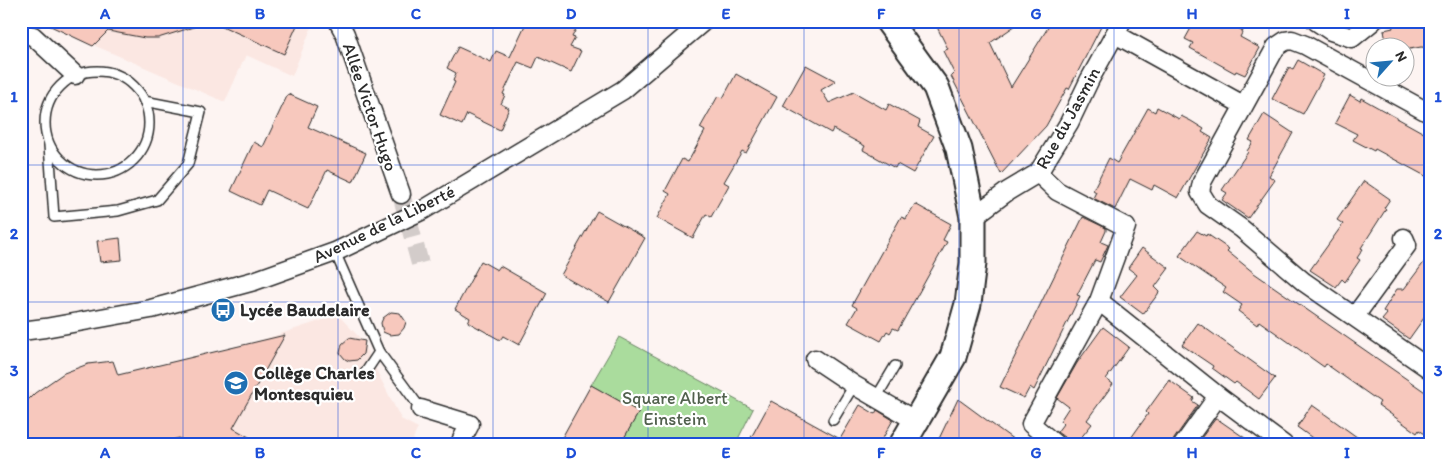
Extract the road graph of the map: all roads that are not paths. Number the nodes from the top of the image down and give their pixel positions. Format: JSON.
{"nodes":[{"id":1,"x":338,"y":21,"type":"edge"},
{"id":2,"x":704,"y":21,"type":"edge"},
{"id":3,"x":888,"y":21,"type":"edge"},
{"id":4,"x":1316,"y":21,"type":"edge"},
{"id":5,"x":1373,"y":21,"type":"edge"},
{"id":6,"x":1119,"y":28,"type":"edge"},
{"id":7,"x":24,"y":29,"type":"edge"},
{"id":8,"x":75,"y":75,"type":"junction"},
{"id":9,"x":144,"y":101,"type":"junction"},
{"id":10,"x":1242,"y":105,"type":"junction"},
{"id":11,"x":1431,"y":114,"type":"edge"},
{"id":12,"x":49,"y":145,"type":"junction"},
{"id":13,"x":1038,"y":173,"type":"junction"},
{"id":14,"x":401,"y":194,"type":"tunnel mouth"},
{"id":15,"x":973,"y":217,"type":"junction"},
{"id":16,"x":1404,"y":238,"type":"dead end"},
{"id":17,"x":335,"y":252,"type":"junction"},
{"id":18,"x":1100,"y":301,"type":"junction"},
{"id":19,"x":1355,"y":316,"type":"junction"},
{"id":20,"x":21,"y":331,"type":"edge"},
{"id":21,"x":379,"y":352,"type":"junction"},
{"id":22,"x":815,"y":359,"type":"dead end"},
{"id":23,"x":895,"y":366,"type":"dead end"},
{"id":24,"x":1431,"y":370,"type":"edge"},
{"id":25,"x":365,"y":373,"type":"dead end"},
{"id":26,"x":854,"y":385,"type":"junction"},
{"id":27,"x":1218,"y":396,"type":"junction"},
{"id":28,"x":876,"y":398,"type":"junction"},
{"id":29,"x":421,"y":409,"type":"joint"},
{"id":30,"x":832,"y":420,"type":"dead end"},
{"id":31,"x":916,"y":421,"type":"junction"},
{"id":32,"x":459,"y":445,"type":"edge"},
{"id":33,"x":902,"y":445,"type":"edge"},
{"id":34,"x":1056,"y":445,"type":"edge"},
{"id":35,"x":1183,"y":445,"type":"edge"},
{"id":36,"x":1284,"y":445,"type":"edge"}],
"edges":[{"from":1,"to":14,"type":"street","name":"Allée Victor Hugo"},
{"from":2,"to":17,"type":"street","name":"Avenue de la Liberté"},
{"from":3,"to":15,"type":"street"},
{"from":4,"to":5,"type":"street"},
{"from":6,"to":10,"type":"street"},
{"from":6,"to":13,"type":"street","name":"Rue du Jasmin"},
{"from":7,"to":8,"type":"street"},
{"from":8,"to":9,"type":"lane"},
{"from":8,"to":12,"type":"lane"},
{"from":9,"to":12,"type":"lane"},
{"from":9,"to":12,"type":"lane"},
{"from":10,"to":11,"type":"street"},
{"from":10,"to":19,"type":"street"},
{"from":13,"to":15,"type":"street","name":"Rue du Jasmin"},
{"from":13,"to":18,"type":"street"},
{"from":15,"to":31,"type":"street"},
{"from":16,"to":19,"type":"street"},
{"from":17,"to":20,"type":"street","name":"Avenue de la Liberté"},
{"from":17,"to":21,"type":"lane"},
{"from":18,"to":27,"type":"street"},
{"from":18,"to":34,"type":"street"},
{"from":19,"to":24,"type":"street"},
{"from":21,"to":25,"type":"lane"},
{"from":21,"to":29,"type":"lane"},
{"from":22,"to":26,"type":"street"},
{"from":23,"to":28,"type":"lane"},
{"from":26,"to":28,"type":"street"},
{"from":26,"to":30,"type":"lane"},
{"from":27,"to":35,"type":"street"},
{"from":27,"to":36,"type":"street"},
{"from":28,"to":31,"type":"street"},
{"from":29,"to":32,"type":"street"},
{"from":31,"to":33,"type":"street"}]}
